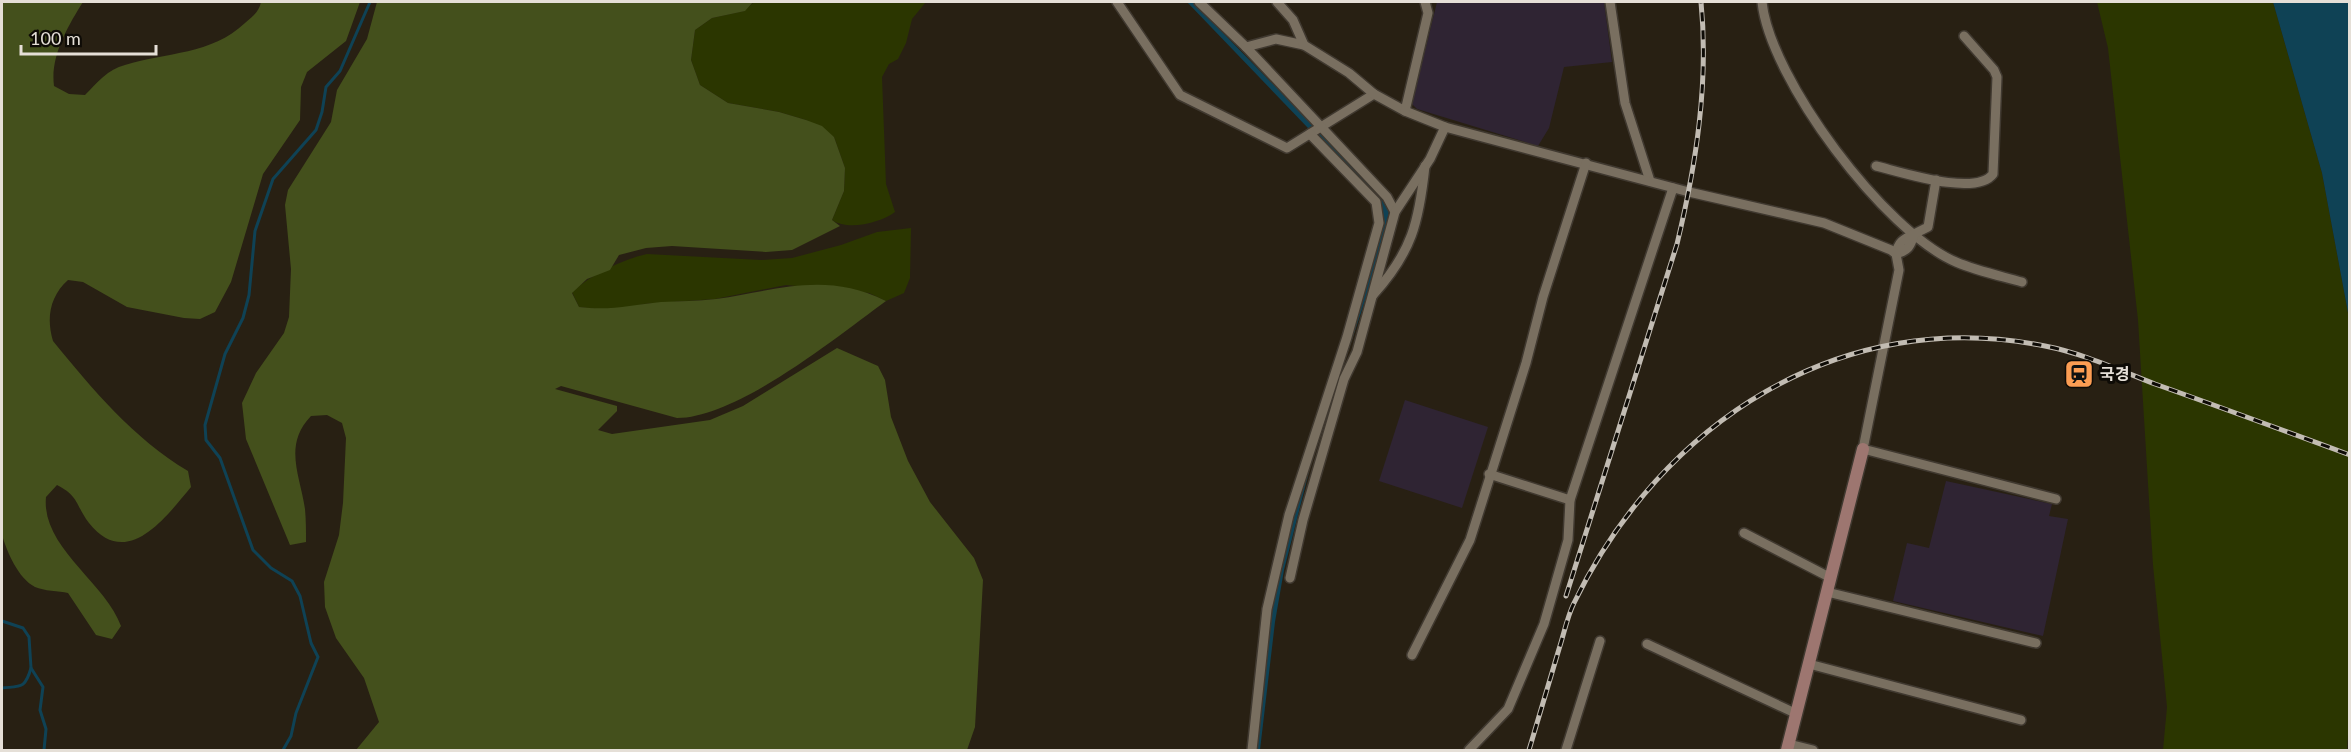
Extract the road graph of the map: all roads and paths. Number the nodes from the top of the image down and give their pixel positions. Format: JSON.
{"nodes":[{"id":1,"x":1117,"y":2,"type":"edge"},
{"id":2,"x":1199,"y":2,"type":"edge"},
{"id":3,"x":1277,"y":2,"type":"edge"},
{"id":4,"x":1425,"y":2,"type":"edge"},
{"id":5,"x":1610,"y":2,"type":"edge"},
{"id":6,"x":1762,"y":2,"type":"edge"},
{"id":7,"x":1964,"y":36,"type":"dead end"},
{"id":8,"x":1304,"y":45,"type":"junction"},
{"id":9,"x":1246,"y":47,"type":"junction"},
{"id":10,"x":1374,"y":94,"type":"junction"},
{"id":11,"x":1405,"y":111,"type":"junction"},
{"id":12,"x":1445,"y":128,"type":"junction"},
{"id":13,"x":1315,"y":131,"type":"junction"},
{"id":14,"x":1586,"y":163,"type":"junction"},
{"id":15,"x":1425,"y":166,"type":"junction"},
{"id":16,"x":1876,"y":166,"type":"dead end"},
{"id":17,"x":1936,"y":180,"type":"junction"},
{"id":18,"x":1650,"y":181,"type":"junction"},
{"id":19,"x":1673,"y":188,"type":"junction"},
{"id":20,"x":1395,"y":212,"type":"junction"},
{"id":21,"x":1914,"y":234,"type":"junction"},
{"id":22,"x":1896,"y":254,"type":"junction"},
{"id":23,"x":2022,"y":282,"type":"dead end"},
{"id":24,"x":1372,"y":297,"type":"junction"},
{"id":25,"x":1863,"y":449,"type":"junction"},
{"id":26,"x":1489,"y":474,"type":"junction"},
{"id":27,"x":2056,"y":499,"type":"dead end"},
{"id":28,"x":1570,"y":500,"type":"junction"},
{"id":29,"x":1744,"y":533,"type":"dead end"},
{"id":30,"x":1290,"y":578,"type":"dead end"},
{"id":31,"x":1831,"y":578,"type":"junction"},
{"id":32,"x":1827,"y":592,"type":"junction"},
{"id":33,"x":1600,"y":641,"type":"dead end"},
{"id":34,"x":2036,"y":643,"type":"dead end"},
{"id":35,"x":1647,"y":644,"type":"dead end"},
{"id":36,"x":1412,"y":655,"type":"dead end"},
{"id":37,"x":1809,"y":664,"type":"junction"},
{"id":38,"x":1797,"y":714,"type":"junction"},
{"id":39,"x":2021,"y":720,"type":"dead end"},
{"id":40,"x":1788,"y":747,"type":"edge"},
{"id":41,"x":1251,"y":750,"type":"edge"},
{"id":42,"x":1470,"y":750,"type":"edge"},
{"id":43,"x":1566,"y":750,"type":"edge"},
{"id":44,"x":1814,"y":750,"type":"edge"}],
"edges":[{"from":1,"to":13,"type":"street"},
{"from":2,"to":9,"type":"street"},
{"from":3,"to":8,"type":"street"},
{"from":4,"to":11,"type":"street"},
{"from":5,"to":18,"type":"street"},
{"from":6,"to":21,"type":"street"},
{"from":7,"to":17,"type":"street"},
{"from":8,"to":9,"type":"street"},
{"from":8,"to":10,"type":"street"},
{"from":9,"to":13,"type":"street"},
{"from":10,"to":11,"type":"street"},
{"from":10,"to":13,"type":"street"},
{"from":11,"to":12,"type":"street"},
{"from":12,"to":14,"type":"street"},
{"from":12,"to":15,"type":"street"},
{"from":13,"to":20,"type":"street"},
{"from":13,"to":41,"type":"street"},
{"from":14,"to":18,"type":"street"},
{"from":14,"to":26,"type":"street"},
{"from":15,"to":20,"type":"street"},
{"from":15,"to":24,"type":"street"},
{"from":16,"to":17,"type":"street"},
{"from":17,"to":21,"type":"street"},
{"from":18,"to":19,"type":"street"},
{"from":19,"to":22,"type":"street"},
{"from":19,"to":28,"type":"street"},
{"from":20,"to":24,"type":"street"},
{"from":21,"to":22,"type":"street"},
{"from":21,"to":23,"type":"street"},
{"from":22,"to":25,"type":"street"},
{"from":24,"to":30,"type":"street"},
{"from":25,"to":27,"type":"street"},
{"from":25,"to":31,"type":"street"},
{"from":26,"to":28,"type":"street"},
{"from":26,"to":36,"type":"street"},
{"from":28,"to":42,"type":"street"},
{"from":29,"to":31,"type":"street"},
{"from":31,"to":32,"type":"street"},
{"from":32,"to":34,"type":"street"},
{"from":32,"to":37,"type":"street"},
{"from":33,"to":43,"type":"street"},
{"from":35,"to":38,"type":"street"},
{"from":37,"to":38,"type":"street"},
{"from":37,"to":39,"type":"street"},
{"from":38,"to":40,"type":"street"},
{"from":40,"to":44,"type":"street"}]}
